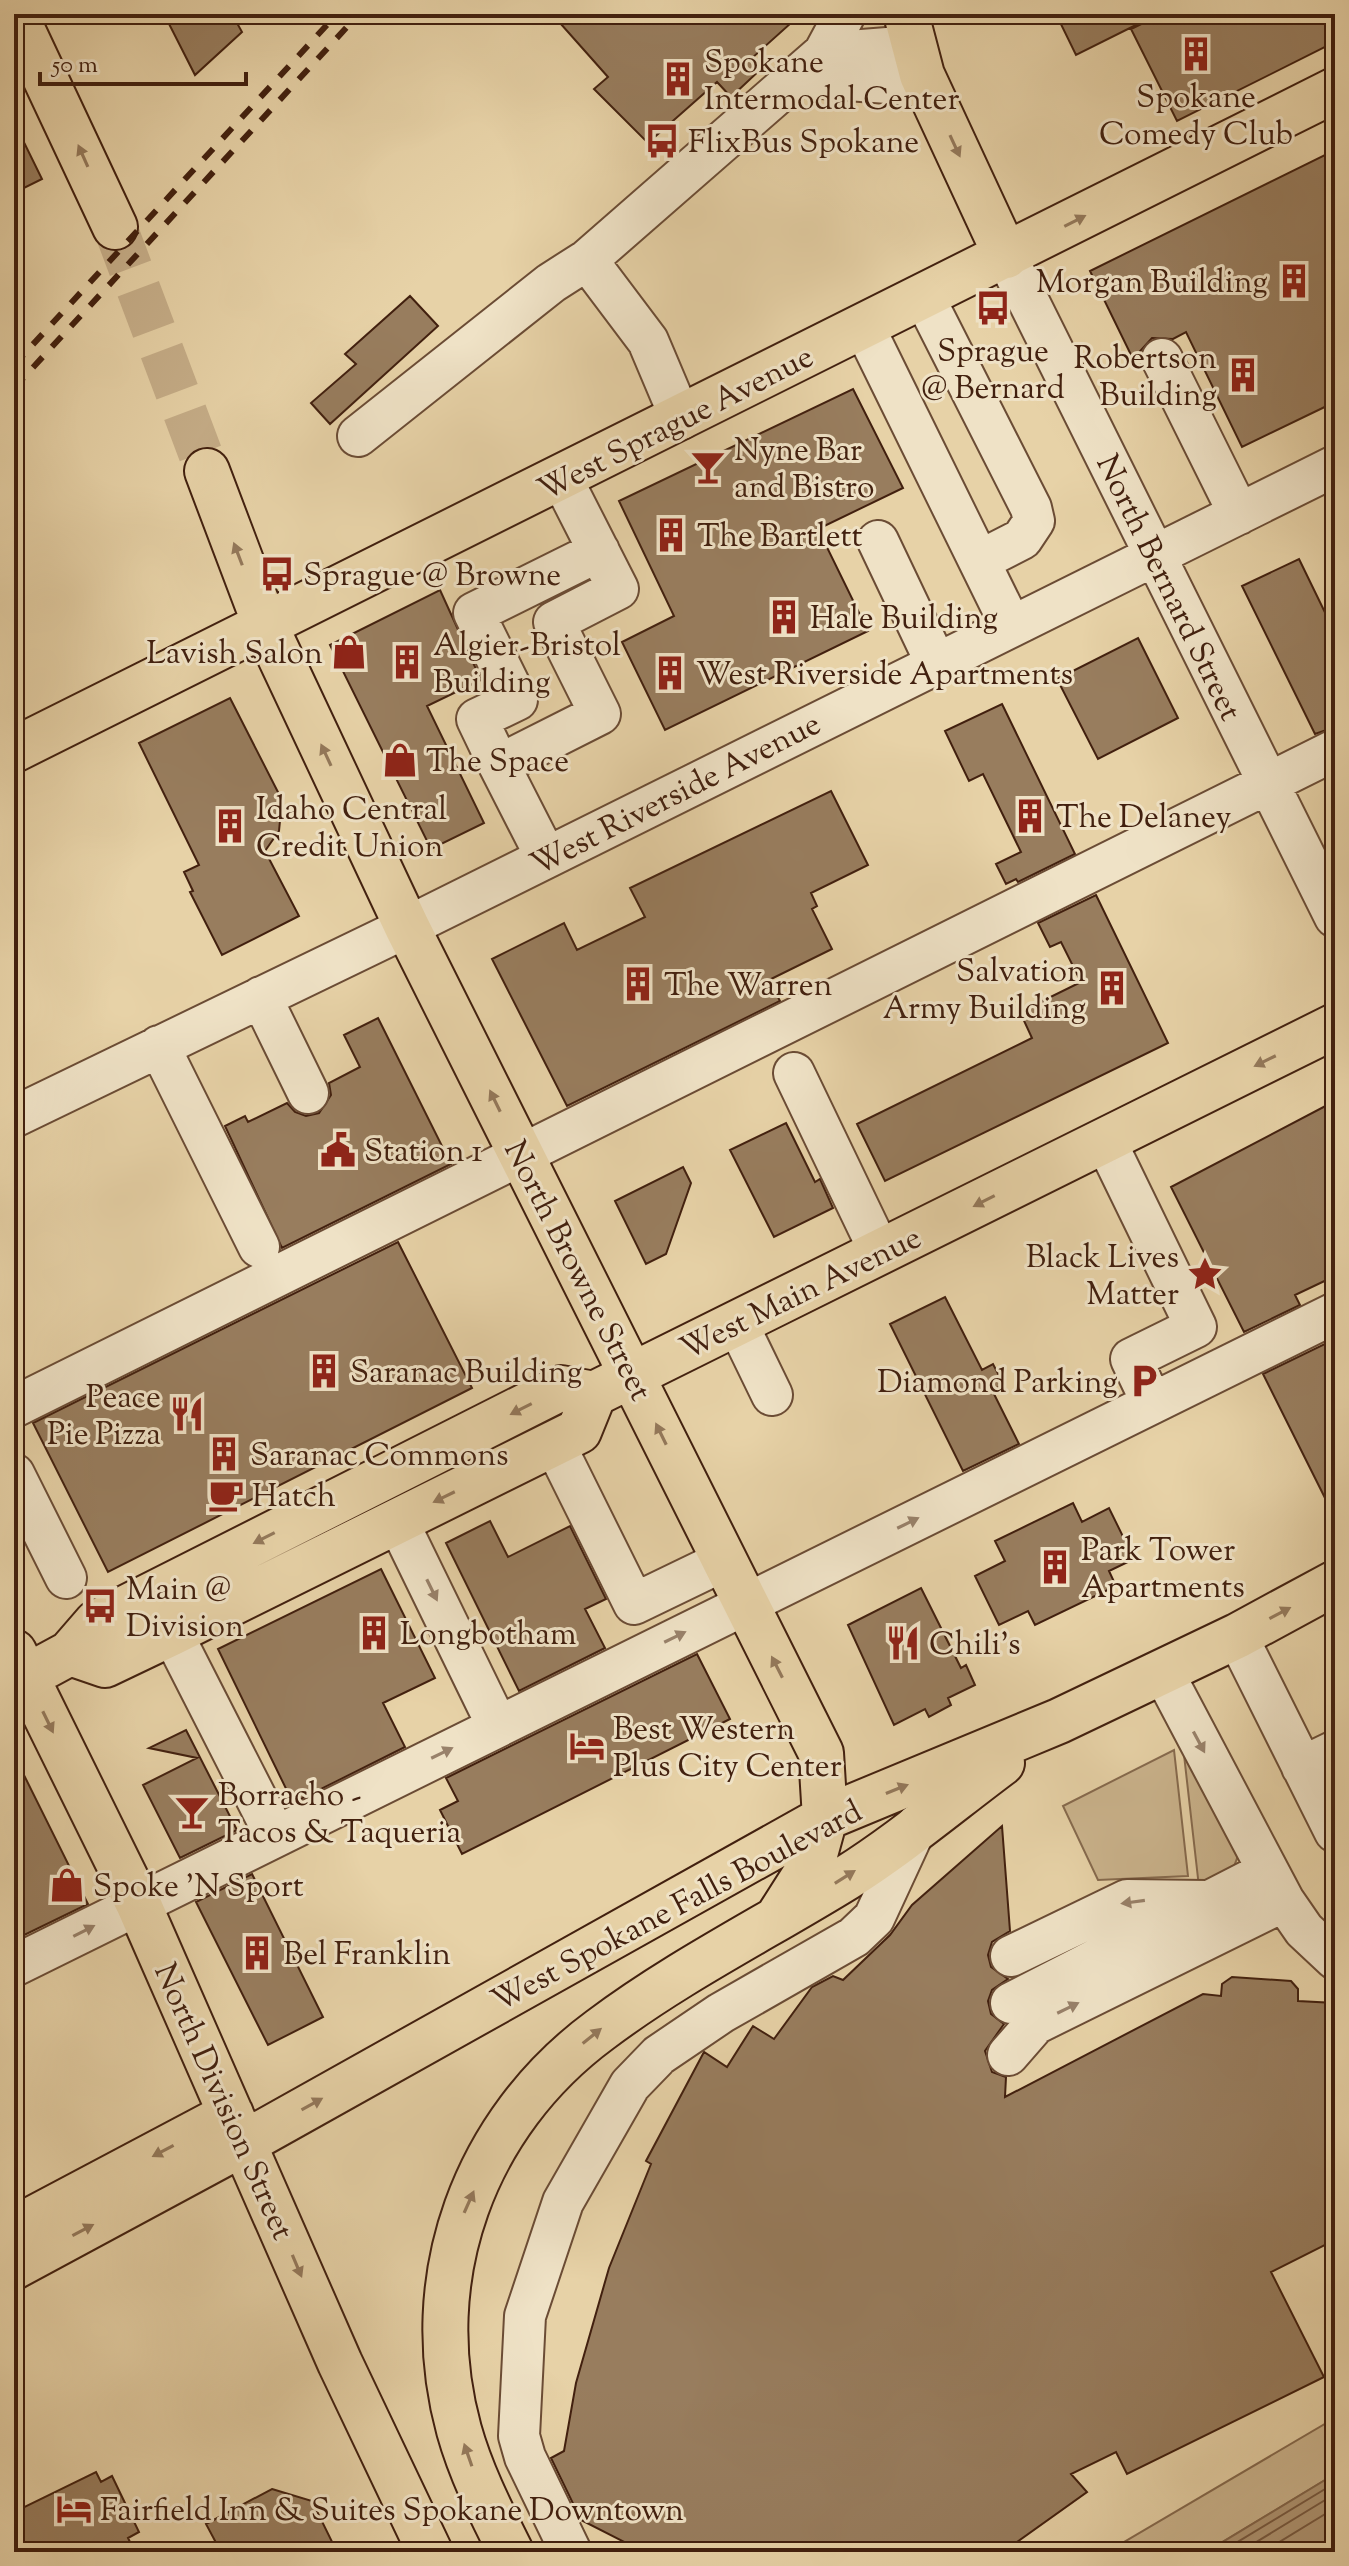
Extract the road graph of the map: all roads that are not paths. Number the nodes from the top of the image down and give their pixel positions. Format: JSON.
{"nodes":[{"id":1,"x":15,"y":14,"type":"edge"},
{"id":2,"x":845,"y":14,"type":"edge"},
{"id":3,"x":917,"y":55,"type":"edge"},
{"id":4,"x":810,"y":64,"type":"junction"},
{"id":5,"x":1335,"y":90,"type":"edge"},
{"id":6,"x":115,"y":227,"type":"tunnel mouth"},
{"id":7,"x":1006,"y":256,"type":"junction"},
{"id":8,"x":587,"y":260,"type":"junction"},
{"id":9,"x":924,"y":297,"type":"junction"},
{"id":10,"x":864,"y":327,"type":"junction"},
{"id":11,"x":1162,"y":359,"type":"dead end"},
{"id":12,"x":681,"y":419,"type":"junction"},
{"id":13,"x":358,"y":436,"type":"dead end"},
{"id":14,"x":1335,"y":466,"type":"edge"},
{"id":15,"x":207,"y":471,"type":"tunnel mouth"},
{"id":16,"x":562,"y":479,"type":"junction"},
{"id":17,"x":1239,"y":514,"type":"junction"},
{"id":18,"x":878,"y":541,"type":"dead end"},
{"id":19,"x":599,"y":551,"type":"junction"},
{"id":20,"x":1155,"y":556,"type":"junction"},
{"id":21,"x":979,"y":561,"type":"junction"},
{"id":22,"x":1011,"y":626,"type":"junction"},
{"id":23,"x":266,"y":627,"type":"junction"},
{"id":24,"x":936,"y":663,"type":"junction"},
{"id":25,"x":14,"y":750,"type":"edge"},
{"id":26,"x":1335,"y":750,"type":"edge"},
{"id":27,"x":499,"y":765,"type":"junction"},
{"id":28,"x":1268,"y":783,"type":"junction"},
{"id":29,"x":546,"y":857,"type":"junction"},
{"id":30,"x":1335,"y":917,"type":"edge"},
{"id":31,"x":407,"y":927,"type":"junction"},
{"id":32,"x":261,"y":997,"type":"junction"},
{"id":33,"x":1335,"y":1026,"type":"edge"},
{"id":34,"x":159,"y":1046,"type":"junction"},
{"id":35,"x":794,"y":1073,"type":"dead end"},
{"id":36,"x":308,"y":1093,"type":"dead end"},
{"id":37,"x":14,"y":1117,"type":"edge"},
{"id":38,"x":1105,"y":1140,"type":"junction"},
{"id":39,"x":521,"y":1155,"type":"junction"},
{"id":40,"x":259,"y":1247,"type":"dead end"},
{"id":41,"x":880,"y":1252,"type":"junction"},
{"id":42,"x":1335,"y":1313,"type":"edge"},
{"id":43,"x":737,"y":1323,"type":"junction"},
{"id":44,"x":613,"y":1384,"type":"junction"},
{"id":45,"x":772,"y":1395,"type":"dead end"},
{"id":46,"x":1152,"y":1403,"type":"junction"},
{"id":47,"x":14,"y":1407,"type":"edge"},
{"id":48,"x":554,"y":1443,"type":"junction"},
{"id":49,"x":14,"y":1474,"type":"edge"},
{"id":50,"x":397,"y":1520,"type":"junction"},
{"id":51,"x":723,"y":1561,"type":"junction"},
{"id":52,"x":66,"y":1578,"type":"dead end"},
{"id":53,"x":1335,"y":1583,"type":"edge"},
{"id":54,"x":744,"y":1603,"type":"junction"},
{"id":55,"x":172,"y":1633,"type":"junction"},
{"id":56,"x":1237,"y":1636,"type":"junction"},
{"id":57,"x":70,"y":1653,"type":"junction"},
{"id":58,"x":18,"y":1670,"type":"edge"},
{"id":59,"x":1163,"y":1672,"type":"junction"},
{"id":60,"x":1059,"y":1721,"type":"junction"},
{"id":61,"x":497,"y":1725,"type":"junction"},
{"id":62,"x":1318,"y":1759,"type":"edge"},
{"id":63,"x":825,"y":1818,"type":"junction"},
{"id":64,"x":917,"y":1825,"type":"junction"},
{"id":65,"x":1335,"y":1832,"type":"edge"},
{"id":66,"x":275,"y":1835,"type":"junction"},
{"id":67,"x":1276,"y":1886,"type":"junction"},
{"id":68,"x":1210,"y":1901,"type":"junction"},
{"id":69,"x":138,"y":1903,"type":"junction"},
{"id":70,"x":778,"y":1917,"type":"junction"},
{"id":71,"x":1011,"y":1956,"type":"dead end"},
{"id":72,"x":1335,"y":1959,"type":"edge"},
{"id":73,"x":14,"y":1966,"type":"edge"},
{"id":74,"x":1011,"y":2003,"type":"dead end"},
{"id":75,"x":1008,"y":2055,"type":"dead end"},
{"id":76,"x":238,"y":2128,"type":"junction"},
{"id":77,"x":14,"y":2229,"type":"edge"},
{"id":78,"x":14,"y":2267,"type":"edge"},
{"id":79,"x":430,"y":2552,"type":"edge"},
{"id":80,"x":511,"y":2552,"type":"edge"},
{"id":81,"x":571,"y":2552,"type":"edge"}],
"edges":[{"from":6,"to":1,"type":"main road","one_way":true},
{"from":2,"to":4,"type":"street"},
{"from":3,"to":4,"type":"street"},
{"from":3,"to":7,"type":"main road","one_way":true},
{"from":4,"to":8,"type":"street"},
{"from":7,"to":5,"type":"main road","name":"West Sprague Avenue","one_way":true},
{"from":7,"to":9,"type":"main road","name":"West Sprague Avenue"},
{"from":7,"to":20,"type":"street","name":"North Bernard Street"},
{"from":8,"to":12,"type":"street"},
{"from":8,"to":13,"type":"street"},
{"from":9,"to":10,"type":"main road","name":"West Sprague Avenue"},
{"from":9,"to":21,"type":"street"},
{"from":10,"to":12,"type":"main road","name":"West Sprague Avenue"},
{"from":10,"to":21,"type":"street"},
{"from":11,"to":17,"type":"street"},
{"from":12,"to":16,"type":"main road","name":"West Sprague Avenue"},
{"from":14,"to":17,"type":"street","name":"West Riverside Avenue"},
{"from":23,"to":15,"type":"main road","name":"North Browne Street","one_way":true},
{"from":16,"to":19,"type":"street"},
{"from":16,"to":23,"type":"main road","name":"West Sprague Avenue"},
{"from":17,"to":20,"type":"street","name":"West Riverside Avenue"},
{"from":18,"to":24,"type":"street"},
{"from":19,"to":27,"type":"street"},
{"from":19,"to":27,"type":"street"},
{"from":20,"to":22,"type":"street","name":"West Riverside Avenue"},
{"from":20,"to":28,"type":"street","name":"North Bernard Street"},
{"from":21,"to":22,"type":"street"},
{"from":22,"to":24,"type":"street","name":"West Riverside Avenue"},
{"from":23,"to":25,"type":"main road","name":"West Sprague Avenue"},
{"from":31,"to":23,"type":"main road","name":"North Browne Street","one_way":true},
{"from":24,"to":29,"type":"street","name":"West Riverside Avenue"},
{"from":26,"to":28,"type":"street"},
{"from":27,"to":29,"type":"street"},
{"from":28,"to":30,"type":"street","name":"North Bernard Street"},
{"from":28,"to":39,"type":"street"},
{"from":29,"to":31,"type":"street","name":"West Riverside Avenue"},
{"from":31,"to":32,"type":"street","name":"West Riverside Avenue"},
{"from":39,"to":31,"type":"main road","name":"North Browne Street","one_way":true},
{"from":32,"to":34,"type":"street","name":"West Riverside Avenue"},
{"from":32,"to":36,"type":"street"},
{"from":33,"to":38,"type":"main road","name":"West Main Avenue","one_way":true},
{"from":34,"to":37,"type":"street","name":"West Riverside Avenue"},
{"from":34,"to":40,"type":"street"},
{"from":35,"to":41,"type":"street"},
{"from":38,"to":41,"type":"main road","name":"West Main Avenue","one_way":true},
{"from":38,"to":46,"type":"street"},
{"from":39,"to":44,"type":"main road","name":"North Browne Street"},
{"from":39,"to":47,"type":"street"},
{"from":41,"to":43,"type":"main road","name":"West Main Avenue"},
{"from":42,"to":46,"type":"street"},
{"from":43,"to":44,"type":"main road","name":"West Main Avenue"},
{"from":43,"to":45,"type":"street"},
{"from":44,"to":48,"type":"main road"},
{"from":51,"to":44,"type":"main road","name":"North Browne Street","one_way":true},
{"from":44,"to":57,"type":"main road","one_way":true},
{"from":54,"to":46,"type":"street","one_way":true},
{"from":48,"to":50,"type":"main road","one_way":true},
{"from":48,"to":51,"type":"street"},
{"from":49,"to":52,"type":"street"},
{"from":50,"to":55,"type":"main road"},
{"from":50,"to":61,"type":"street","one_way":true},
{"from":51,"to":54,"type":"main road","name":"North Browne Street"},
{"from":56,"to":53,"type":"main road","name":"West Spokane Falls Boulevard","one_way":true},
{"from":61,"to":54,"type":"street","one_way":true},
{"from":63,"to":54,"type":"main road","name":"North Browne Street","one_way":true},
{"from":55,"to":57,"type":"main road"},
{"from":55,"to":66,"type":"street"},
{"from":56,"to":59,"type":"main road","name":"West Spokane Falls Boulevard"},
{"from":56,"to":62,"type":"street"},
{"from":57,"to":58,"type":"main road"},
{"from":58,"to":69,"type":"main road","name":"North Division Street","one_way":true},
{"from":59,"to":60,"type":"main road","name":"West Spokane Falls Boulevard"},
{"from":59,"to":67,"type":"street","one_way":true},
{"from":63,"to":60,"type":"main road","name":"West Spokane Falls Boulevard","one_way":true},
{"from":60,"to":64,"type":"main road"},
{"from":66,"to":61,"type":"street","one_way":true},
{"from":62,"to":65,"type":"street"},
{"from":63,"to":70,"type":"main road","name":"North Browne Street"},
{"from":76,"to":63,"type":"main road","name":"West Spokane Falls Boulevard","one_way":true},
{"from":70,"to":64,"type":"main road","one_way":true},
{"from":64,"to":81,"type":"street"},
{"from":66,"to":69,"type":"street"},
{"from":67,"to":68,"type":"street"},
{"from":67,"to":72,"type":"street"},
{"from":75,"to":67,"type":"street","one_way":true},
{"from":68,"to":71,"type":"street","one_way":true},
{"from":68,"to":74,"type":"street"},
{"from":73,"to":69,"type":"street","one_way":true},
{"from":69,"to":76,"type":"main road","name":"North Division Street"},
{"from":80,"to":70,"type":"main road","one_way":true},
{"from":76,"to":77,"type":"main road","one_way":true},
{"from":78,"to":76,"type":"main road","one_way":true},
{"from":76,"to":79,"type":"main road","name":"North Division Street","one_way":true}]}
